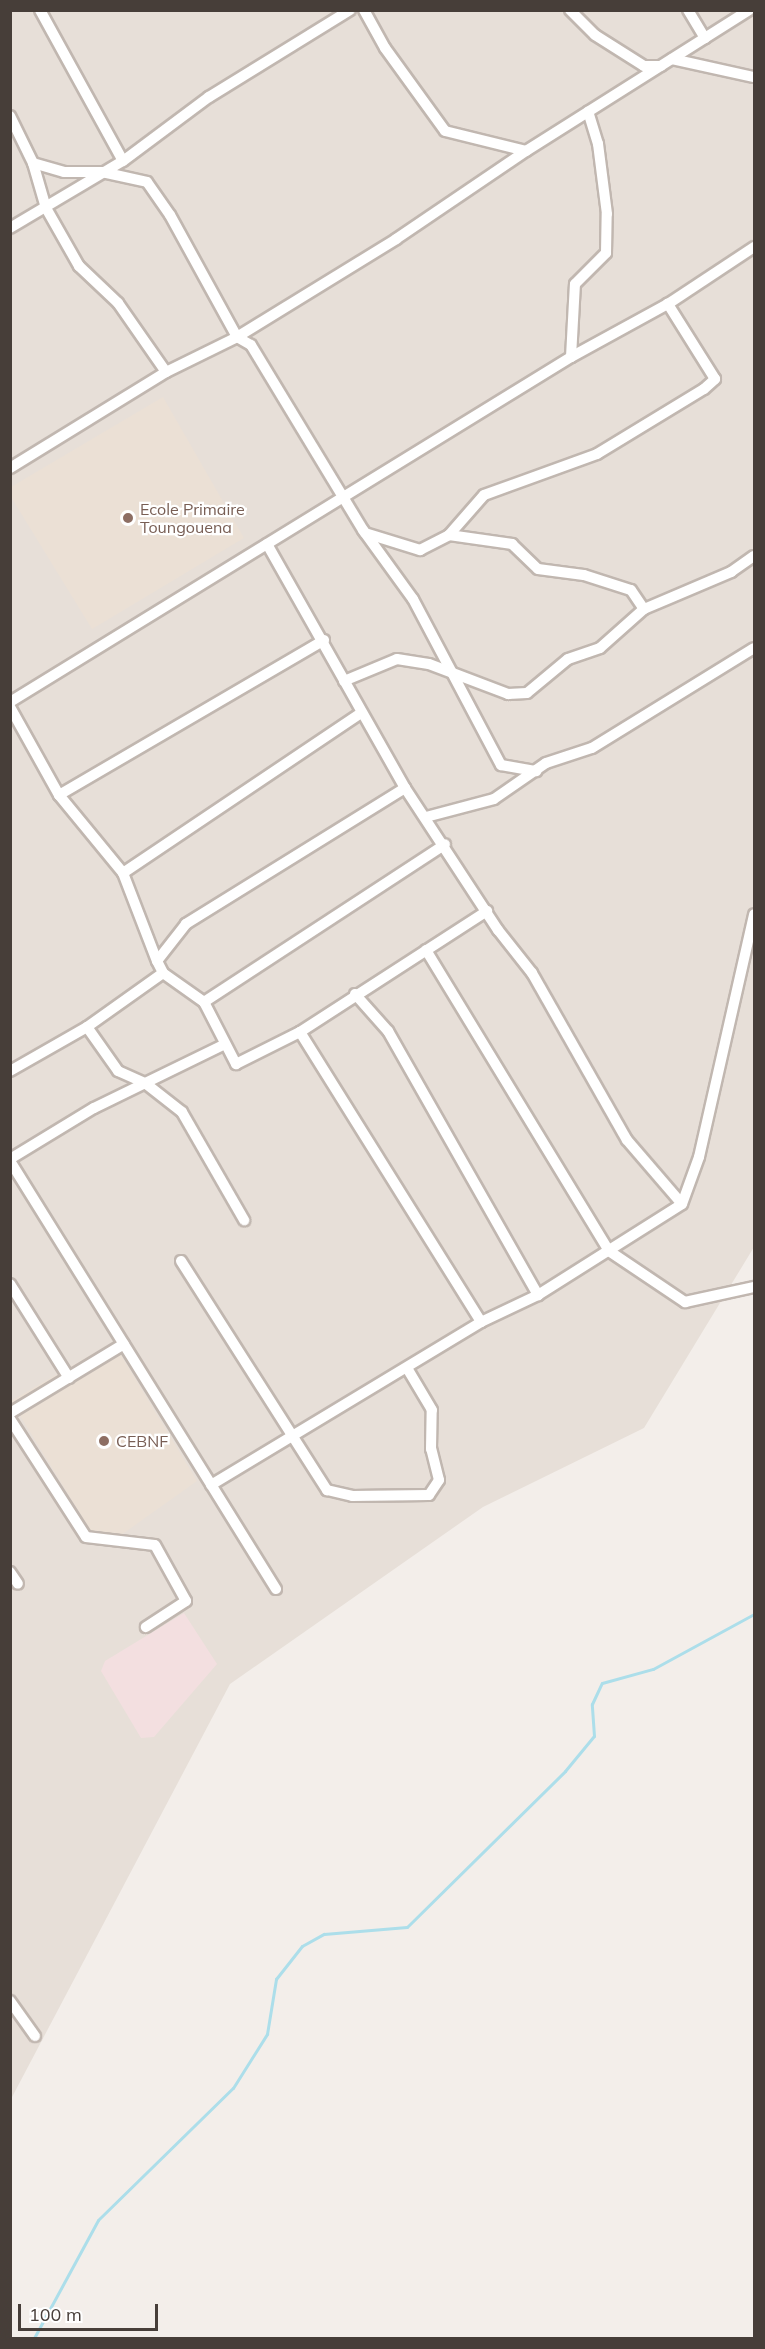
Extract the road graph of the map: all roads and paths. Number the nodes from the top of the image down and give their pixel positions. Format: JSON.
{"nodes":[{"id":1,"x":40,"y":10,"type":"edge"},
{"id":2,"x":350,"y":10,"type":"edge"},
{"id":3,"x":364,"y":10,"type":"edge"},
{"id":4,"x":570,"y":10,"type":"edge"},
{"id":5,"x":688,"y":10,"type":"edge"},
{"id":6,"x":749,"y":10,"type":"edge"},
{"id":7,"x":705,"y":38,"type":"junction"},
{"id":8,"x":672,"y":59,"type":"junction"},
{"id":9,"x":661,"y":66,"type":"junction"},
{"id":10,"x":754,"y":77,"type":"edge"},
{"id":11,"x":588,"y":112,"type":"junction"},
{"id":12,"x":10,"y":116,"type":"edge"},
{"id":13,"x":526,"y":151,"type":"junction"},
{"id":14,"x":123,"y":161,"type":"junction"},
{"id":15,"x":33,"y":163,"type":"junction"},
{"id":16,"x":102,"y":172,"type":"junction"},
{"id":17,"x":46,"y":208,"type":"junction"},
{"id":18,"x":10,"y":228,"type":"edge"},
{"id":19,"x":754,"y":247,"type":"edge"},
{"id":20,"x":668,"y":304,"type":"junction"},
{"id":21,"x":237,"y":337,"type":"junction"},
{"id":22,"x":571,"y":357,"type":"junction"},
{"id":23,"x":166,"y":372,"type":"junction"},
{"id":24,"x":10,"y":468,"type":"edge"},
{"id":25,"x":341,"y":497,"type":"junction"},
{"id":26,"x":365,"y":533,"type":"junction"},
{"id":27,"x":449,"y":535,"type":"junction"},
{"id":28,"x":267,"y":544,"type":"junction"},
{"id":29,"x":754,"y":556,"type":"edge"},
{"id":30,"x":644,"y":609,"type":"junction"},
{"id":31,"x":324,"y":640,"type":"junction"},
{"id":32,"x":754,"y":648,"type":"edge"},
{"id":33,"x":454,"y":675,"type":"junction"},
{"id":34,"x":344,"y":681,"type":"junction"},
{"id":35,"x":10,"y":702,"type":"edge"},
{"id":36,"x":10,"y":707,"type":"edge"},
{"id":37,"x":361,"y":713,"type":"junction"},
{"id":38,"x":536,"y":771,"type":"junction"},
{"id":39,"x":405,"y":788,"type":"junction"},
{"id":40,"x":59,"y":795,"type":"junction"},
{"id":41,"x":426,"y":817,"type":"junction"},
{"id":42,"x":445,"y":844,"type":"junction"},
{"id":43,"x":123,"y":873,"type":"junction"},
{"id":44,"x":487,"y":911,"type":"junction"},
{"id":45,"x":754,"y":914,"type":"edge"},
{"id":46,"x":426,"y":950,"type":"junction"},
{"id":47,"x":158,"y":961,"type":"junction"},
{"id":48,"x":163,"y":973,"type":"junction"},
{"id":49,"x":355,"y":994,"type":"junction"},
{"id":50,"x":204,"y":1002,"type":"junction"},
{"id":51,"x":87,"y":1027,"type":"junction"},
{"id":52,"x":300,"y":1032,"type":"junction"},
{"id":53,"x":223,"y":1046,"type":"junction"},
{"id":54,"x":10,"y":1071,"type":"edge"},
{"id":55,"x":145,"y":1083,"type":"junction"},
{"id":56,"x":10,"y":1160,"type":"edge"},
{"id":57,"x":682,"y":1204,"type":"junction"},
{"id":58,"x":244,"y":1220,"type":"dead end"},
{"id":59,"x":609,"y":1251,"type":"junction"},
{"id":60,"x":181,"y":1261,"type":"dead end"},
{"id":61,"x":10,"y":1284,"type":"edge"},
{"id":62,"x":754,"y":1287,"type":"edge"},
{"id":63,"x":538,"y":1295,"type":"junction"},
{"id":64,"x":481,"y":1322,"type":"junction"},
{"id":65,"x":124,"y":1344,"type":"junction"},
{"id":66,"x":407,"y":1368,"type":"junction"},
{"id":67,"x":69,"y":1378,"type":"junction"},
{"id":68,"x":10,"y":1413,"type":"edge"},
{"id":69,"x":10,"y":1419,"type":"edge"},
{"id":70,"x":293,"y":1434,"type":"junction"},
{"id":71,"x":211,"y":1485,"type":"junction"},
{"id":72,"x":10,"y":1572,"type":"edge"},
{"id":73,"x":18,"y":1584,"type":"dead end"},
{"id":74,"x":276,"y":1589,"type":"dead end"},
{"id":75,"x":146,"y":1627,"type":"dead end"},
{"id":76,"x":10,"y":2001,"type":"edge"},
{"id":77,"x":35,"y":2036,"type":"dead end"}],
"edges":[{"from":1,"to":14,"type":"street"},
{"from":2,"to":14,"type":"street"},
{"from":3,"to":13,"type":"street"},
{"from":4,"to":9,"type":"street"},
{"from":5,"to":7,"type":"street"},
{"from":6,"to":7,"type":"street"},
{"from":7,"to":8,"type":"street"},
{"from":8,"to":9,"type":"street"},
{"from":8,"to":10,"type":"street"},
{"from":9,"to":11,"type":"street"},
{"from":11,"to":13,"type":"street"},
{"from":11,"to":22,"type":"street"},
{"from":12,"to":15,"type":"street"},
{"from":13,"to":21,"type":"street"},
{"from":14,"to":16,"type":"street"},
{"from":15,"to":16,"type":"street"},
{"from":15,"to":17,"type":"street"},
{"from":16,"to":17,"type":"street"},
{"from":16,"to":21,"type":"street"},
{"from":17,"to":18,"type":"street"},
{"from":17,"to":23,"type":"street"},
{"from":19,"to":20,"type":"street"},
{"from":20,"to":22,"type":"street"},
{"from":20,"to":27,"type":"street"},
{"from":21,"to":23,"type":"street"},
{"from":21,"to":25,"type":"street"},
{"from":22,"to":25,"type":"street"},
{"from":23,"to":24,"type":"street"},
{"from":25,"to":26,"type":"street"},
{"from":25,"to":28,"type":"street"},
{"from":26,"to":27,"type":"street"},
{"from":26,"to":33,"type":"street"},
{"from":27,"to":30,"type":"street"},
{"from":28,"to":31,"type":"street"},
{"from":28,"to":35,"type":"street"},
{"from":29,"to":30,"type":"street"},
{"from":30,"to":33,"type":"street"},
{"from":31,"to":34,"type":"street"},
{"from":31,"to":40,"type":"street"},
{"from":32,"to":38,"type":"street"},
{"from":33,"to":34,"type":"street"},
{"from":33,"to":38,"type":"street"},
{"from":34,"to":37,"type":"street"},
{"from":36,"to":40,"type":"street"},
{"from":37,"to":39,"type":"street"},
{"from":37,"to":43,"type":"street"},
{"from":38,"to":41,"type":"street"},
{"from":39,"to":41,"type":"street"},
{"from":39,"to":47,"type":"street"},
{"from":40,"to":43,"type":"street"},
{"from":41,"to":42,"type":"street"},
{"from":42,"to":44,"type":"street"},
{"from":42,"to":50,"type":"street"},
{"from":43,"to":47,"type":"street"},
{"from":44,"to":46,"type":"street"},
{"from":44,"to":57,"type":"street"},
{"from":45,"to":57,"type":"street"},
{"from":46,"to":49,"type":"street"},
{"from":46,"to":59,"type":"street"},
{"from":47,"to":48,"type":"street"},
{"from":48,"to":50,"type":"street"},
{"from":48,"to":51,"type":"street"},
{"from":49,"to":52,"type":"street"},
{"from":49,"to":63,"type":"street"},
{"from":50,"to":53,"type":"street"},
{"from":51,"to":54,"type":"street"},
{"from":51,"to":55,"type":"street"},
{"from":52,"to":53,"type":"street"},
{"from":52,"to":64,"type":"street"},
{"from":53,"to":55,"type":"street"},
{"from":55,"to":56,"type":"street"},
{"from":55,"to":58,"type":"street"},
{"from":56,"to":65,"type":"street"},
{"from":57,"to":59,"type":"street"},
{"from":59,"to":62,"type":"street"},
{"from":59,"to":63,"type":"street"},
{"from":60,"to":70,"type":"street"},
{"from":61,"to":67,"type":"street"},
{"from":63,"to":64,"type":"street"},
{"from":64,"to":66,"type":"street"},
{"from":65,"to":67,"type":"street"},
{"from":65,"to":71,"type":"street"},
{"from":66,"to":70,"type":"street"},
{"from":66,"to":70,"type":"street"},
{"from":67,"to":68,"type":"street"},
{"from":69,"to":75,"type":"street"},
{"from":70,"to":71,"type":"street"},
{"from":71,"to":74,"type":"street"},
{"from":72,"to":73,"type":"street"},
{"from":76,"to":77,"type":"street"}]}
